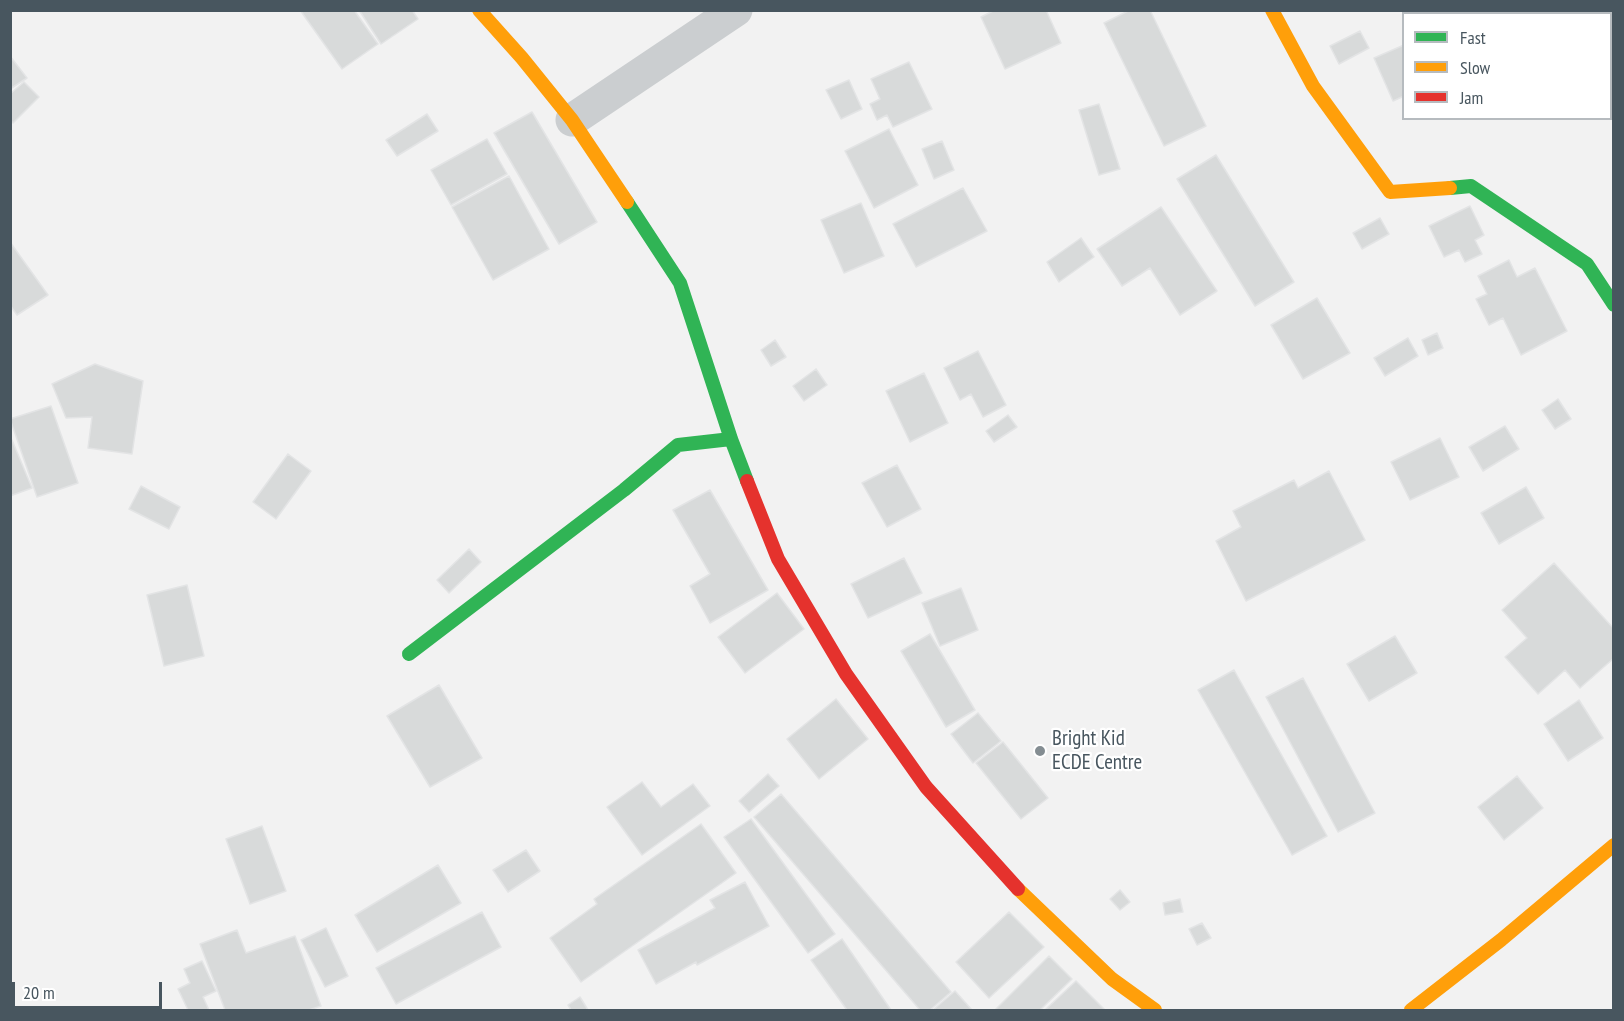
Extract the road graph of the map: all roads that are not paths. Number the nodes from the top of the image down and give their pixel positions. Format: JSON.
{"nodes":[{"id":1,"x":479,"y":10,"type":"edge"},
{"id":2,"x":736,"y":10,"type":"edge"},
{"id":3,"x":1272,"y":10,"type":"edge"},
{"id":4,"x":572,"y":120,"type":"junction"},
{"id":5,"x":1614,"y":305,"type":"edge"},
{"id":6,"x":731,"y":439,"type":"junction"},
{"id":7,"x":409,"y":654,"type":"dead end"},
{"id":8,"x":1614,"y":845,"type":"edge"},
{"id":9,"x":1155,"y":1011,"type":"edge"},
{"id":10,"x":1411,"y":1011,"type":"edge"}],
"edges":[{"from":1,"to":4,"type":"street"},
{"from":2,"to":4,"type":"street"},
{"from":3,"to":5,"type":"street"},
{"from":4,"to":6,"type":"street"},
{"from":6,"to":7,"type":"street"},
{"from":6,"to":9,"type":"street"},
{"from":8,"to":10,"type":"street"}]}
